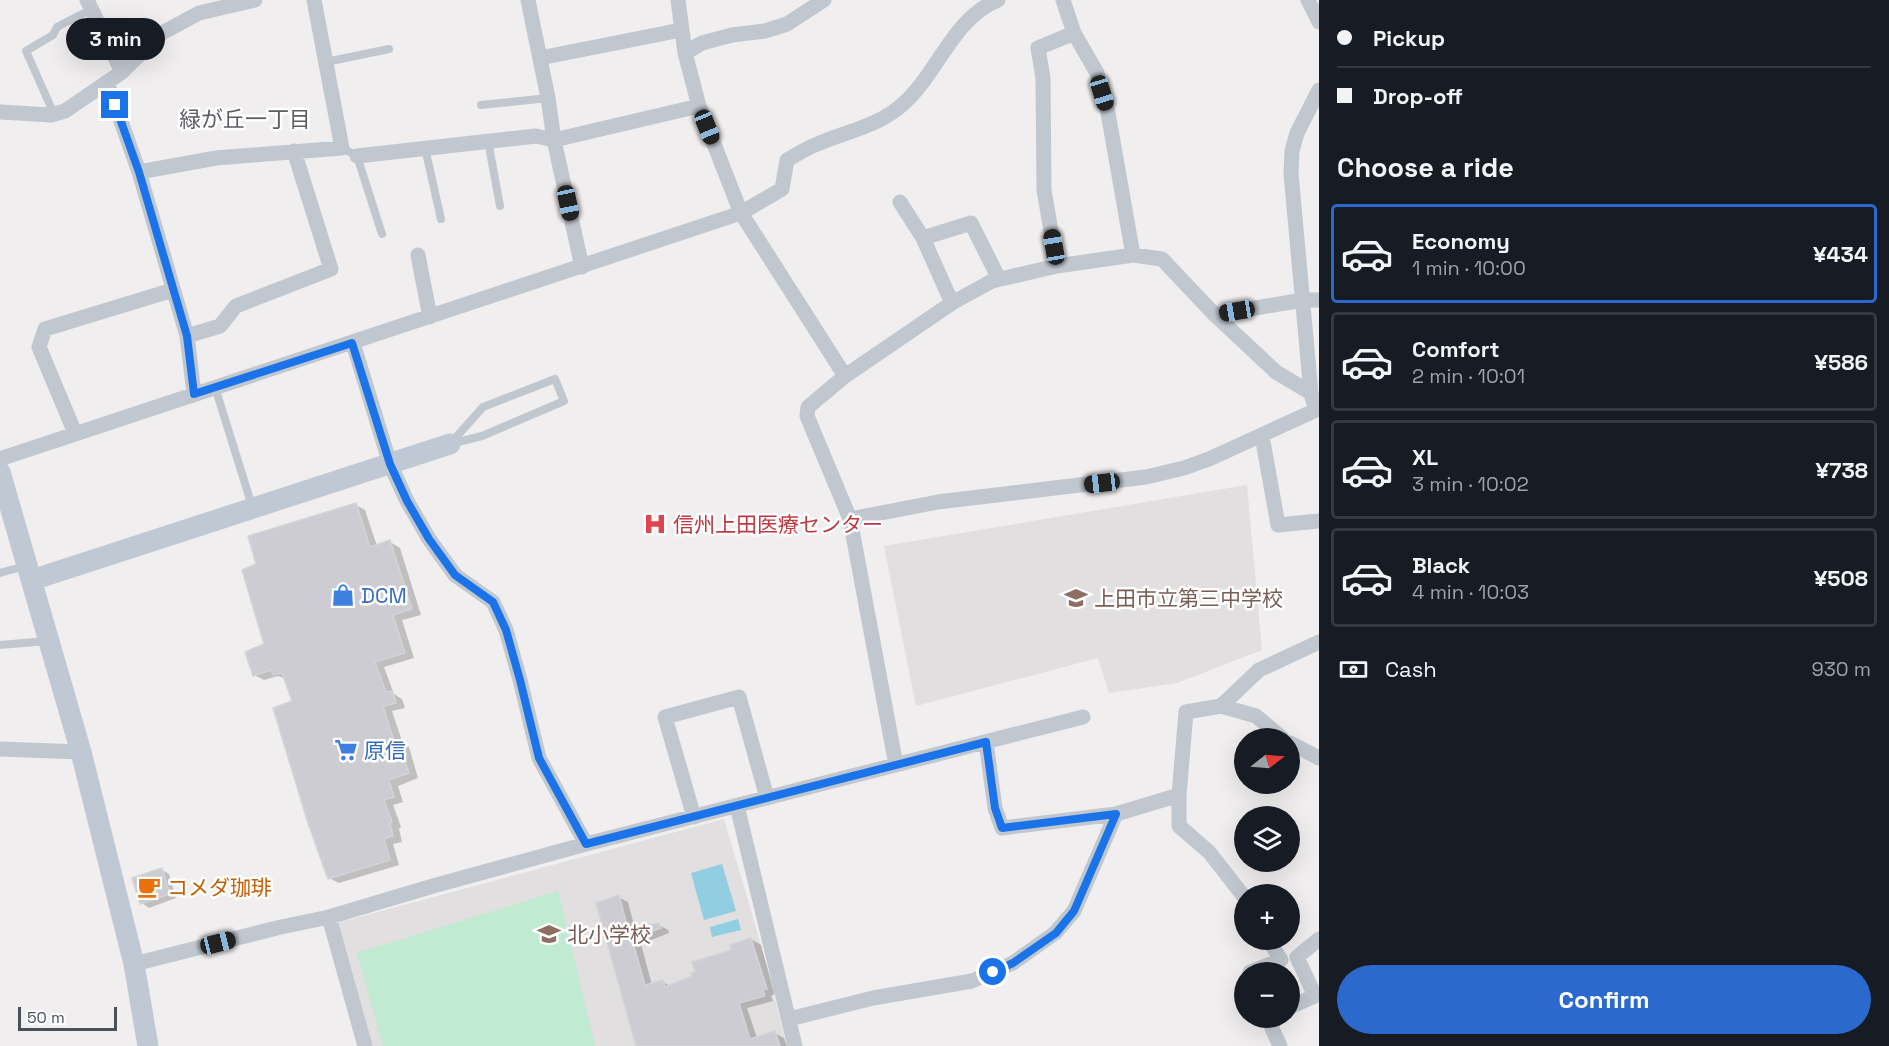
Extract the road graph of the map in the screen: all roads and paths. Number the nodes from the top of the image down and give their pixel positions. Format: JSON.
{"nodes":[{"id":1,"x":255,"y":0,"type":"edge"},
{"id":2,"x":314,"y":0,"type":"edge"},
{"id":3,"x":528,"y":0,"type":"edge"},
{"id":4,"x":678,"y":0,"type":"edge"},
{"id":5,"x":824,"y":0,"type":"edge"},
{"id":6,"x":998,"y":0,"type":"edge"},
{"id":7,"x":1063,"y":0,"type":"edge"},
{"id":8,"x":1308,"y":0,"type":"edge"},
{"id":9,"x":239,"y":2,"type":"edge"},
{"id":10,"x":90,"y":5,"type":"edge"},
{"id":11,"x":1319,"y":22,"type":"edge"},
{"id":12,"x":681,"y":30,"type":"junction"},
{"id":13,"x":1074,"y":33,"type":"junction"},
{"id":14,"x":389,"y":49,"type":"dead end"},
{"id":15,"x":684,"y":52,"type":"junction"},
{"id":16,"x":540,"y":58,"type":"junction"},
{"id":17,"x":326,"y":62,"type":"junction"},
{"id":18,"x":122,"y":72,"type":"junction"},
{"id":19,"x":107,"y":82,"type":"junction"},
{"id":20,"x":1319,"y":90,"type":"edge"},
{"id":21,"x":548,"y":98,"type":"junction"},
{"id":22,"x":482,"y":105,"type":"dead end"},
{"id":23,"x":699,"y":106,"type":"junction"},
{"id":24,"x":0,"y":112,"type":"edge"},
{"id":25,"x":54,"y":114,"type":"junction"},
{"id":26,"x":554,"y":140,"type":"junction"},
{"id":27,"x":488,"y":141,"type":"junction"},
{"id":28,"x":342,"y":148,"type":"junction"},
{"id":29,"x":425,"y":148,"type":"junction"},
{"id":30,"x":294,"y":151,"type":"junction"},
{"id":31,"x":357,"y":156,"type":"junction"},
{"id":32,"x":139,"y":172,"type":"junction"},
{"id":33,"x":900,"y":202,"type":"dead end"},
{"id":34,"x":500,"y":206,"type":"dead end"},
{"id":35,"x":741,"y":213,"type":"junction"},
{"id":36,"x":441,"y":219,"type":"dead end"},
{"id":37,"x":382,"y":234,"type":"dead end"},
{"id":38,"x":923,"y":238,"type":"junction"},
{"id":39,"x":418,"y":255,"type":"dead end"},
{"id":40,"x":1133,"y":255,"type":"junction"},
{"id":41,"x":1057,"y":266,"type":"junction"},
{"id":42,"x":582,"y":267,"type":"junction"},
{"id":43,"x":999,"y":279,"type":"junction"},
{"id":44,"x":173,"y":290,"type":"junction"},
{"id":45,"x":1302,"y":300,"type":"junction"},
{"id":46,"x":1319,"y":300,"type":"edge"},
{"id":47,"x":952,"y":303,"type":"junction"},
{"id":48,"x":1215,"y":315,"type":"junction"},
{"id":49,"x":430,"y":317,"type":"junction"},
{"id":50,"x":187,"y":336,"type":"junction"},
{"id":51,"x":352,"y":343,"type":"junction"},
{"id":52,"x":845,"y":376,"type":"junction"},
{"id":53,"x":215,"y":387,"type":"junction"},
{"id":54,"x":1311,"y":393,"type":"junction"},
{"id":55,"x":194,"y":394,"type":"junction"},
{"id":56,"x":1318,"y":409,"type":"edge"},
{"id":57,"x":75,"y":433,"type":"junction"},
{"id":58,"x":1262,"y":436,"type":"junction"},
{"id":59,"x":450,"y":444,"type":"junction"},
{"id":60,"x":0,"y":459,"type":"edge"},
{"id":61,"x":390,"y":464,"type":"junction"},
{"id":62,"x":0,"y":472,"type":"edge"},
{"id":63,"x":253,"y":508,"type":"junction"},
{"id":64,"x":850,"y":519,"type":"junction"},
{"id":65,"x":1319,"y":521,"type":"edge"},
{"id":66,"x":0,"y":573,"type":"edge"},
{"id":67,"x":29,"y":573,"type":"junction"},
{"id":68,"x":49,"y":641,"type":"junction"},
{"id":69,"x":1319,"y":642,"type":"edge"},
{"id":70,"x":0,"y":645,"type":"edge"},
{"id":71,"x":1221,"y":706,"type":"junction"},
{"id":72,"x":1083,"y":717,"type":"dead end"},
{"id":73,"x":1270,"y":728,"type":"edge"},
{"id":74,"x":986,"y":742,"type":"junction"},
{"id":75,"x":1300,"y":748,"type":"edge"},
{"id":76,"x":0,"y":749,"type":"edge"},
{"id":77,"x":81,"y":752,"type":"junction"},
{"id":78,"x":1319,"y":758,"type":"edge"},
{"id":79,"x":897,"y":765,"type":"junction"},
{"id":80,"x":1179,"y":795,"type":"junction"},
{"id":81,"x":767,"y":798,"type":"junction"},
{"id":82,"x":737,"y":806,"type":"junction"},
{"id":83,"x":1116,"y":814,"type":"junction"},
{"id":84,"x":694,"y":817,"type":"junction"},
{"id":85,"x":586,"y":844,"type":"junction"},
{"id":86,"x":1234,"y":884,"type":"edge"},
{"id":87,"x":328,"y":917,"type":"junction"},
{"id":88,"x":1319,"y":939,"type":"edge"},
{"id":89,"x":1275,"y":950,"type":"edge"},
{"id":90,"x":1276,"y":962,"type":"edge"},
{"id":91,"x":134,"y":964,"type":"junction"},
{"id":92,"x":1317,"y":1001,"type":"edge"},
{"id":93,"x":1300,"y":1005,"type":"edge"},
{"id":94,"x":789,"y":1019,"type":"junction"},
{"id":95,"x":1273,"y":1028,"type":"edge"},
{"id":96,"x":148,"y":1046,"type":"edge"},
{"id":97,"x":365,"y":1046,"type":"edge"},
{"id":98,"x":795,"y":1046,"type":"edge"},
{"id":99,"x":1280,"y":1046,"type":"edge"}],
"edges":[{"from":1,"to":9,"type":"street"},
{"from":2,"to":17,"type":"street"},
{"from":3,"to":16,"type":"street"},
{"from":4,"to":12,"type":"street"},
{"from":5,"to":15,"type":"street"},
{"from":6,"to":35,"type":"street"},
{"from":7,"to":13,"type":"street"},
{"from":8,"to":11,"type":"street"},
{"from":9,"to":18,"type":"street"},
{"from":10,"to":18,"type":"street"},
{"from":10,"to":25,"type":"lane"},
{"from":12,"to":15,"type":"street"},
{"from":12,"to":16,"type":"street"},
{"from":13,"to":40,"type":"street"},
{"from":13,"to":41,"type":"street"},
{"from":14,"to":17,"type":"lane"},
{"from":15,"to":23,"type":"street"},
{"from":16,"to":21,"type":"street"},
{"from":17,"to":28,"type":"street"},
{"from":18,"to":19,"type":"street"},
{"from":19,"to":25,"type":"street"},
{"from":19,"to":32,"type":"street"},
{"from":20,"to":45,"type":"street"},
{"from":21,"to":22,"type":"lane"},
{"from":21,"to":26,"type":"street"},
{"from":23,"to":26,"type":"street"},
{"from":23,"to":35,"type":"street"},
{"from":24,"to":25,"type":"street"},
{"from":26,"to":27,"type":"street"},
{"from":26,"to":42,"type":"street"},
{"from":27,"to":29,"type":"street"},
{"from":27,"to":34,"type":"lane"},
{"from":28,"to":30,"type":"street"},
{"from":28,"to":31,"type":"lane"},
{"from":29,"to":31,"type":"street"},
{"from":29,"to":36,"type":"lane"},
{"from":30,"to":32,"type":"street"},
{"from":30,"to":50,"type":"street"},
{"from":31,"to":37,"type":"lane"},
{"from":32,"to":44,"type":"street"},
{"from":33,"to":38,"type":"street"},
{"from":35,"to":42,"type":"street"},
{"from":35,"to":52,"type":"street"},
{"from":38,"to":43,"type":"street"},
{"from":38,"to":47,"type":"street"},
{"from":39,"to":49,"type":"street"},
{"from":40,"to":41,"type":"street"},
{"from":40,"to":48,"type":"street"},
{"from":41,"to":43,"type":"street"},
{"from":42,"to":49,"type":"street"},
{"from":43,"to":47,"type":"street"},
{"from":44,"to":50,"type":"street"},
{"from":44,"to":57,"type":"street"},
{"from":45,"to":46,"type":"street"},
{"from":45,"to":48,"type":"street"},
{"from":45,"to":54,"type":"street"},
{"from":47,"to":52,"type":"street"},
{"from":48,"to":54,"type":"street"},
{"from":49,"to":51,"type":"street"},
{"from":50,"to":55,"type":"street"},
{"from":51,"to":53,"type":"street"},
{"from":51,"to":61,"type":"street"},
{"from":52,"to":64,"type":"street"},
{"from":53,"to":55,"type":"street"},
{"from":53,"to":63,"type":"lane"},
{"from":54,"to":56,"type":"street"},
{"from":55,"to":57,"type":"street"},
{"from":56,"to":58,"type":"street"},
{"from":57,"to":60,"type":"street"},
{"from":58,"to":64,"type":"street"},
{"from":58,"to":65,"type":"street"},
{"from":59,"to":59,"type":"lane"},
{"from":59,"to":61,"type":"street"},
{"from":61,"to":63,"type":"street"},
{"from":61,"to":85,"type":"street"},
{"from":62,"to":67,"type":"street"},
{"from":63,"to":67,"type":"street"},
{"from":64,"to":79,"type":"street"},
{"from":66,"to":67,"type":"lane"},
{"from":67,"to":68,"type":"street"},
{"from":68,"to":70,"type":"lane"},
{"from":68,"to":77,"type":"street"},
{"from":69,"to":71,"type":"street"},
{"from":71,"to":73,"type":"street"},
{"from":71,"to":80,"type":"street"},
{"from":72,"to":74,"type":"street"},
{"from":74,"to":79,"type":"street"},
{"from":74,"to":83,"type":"street"},
{"from":75,"to":78,"type":"street"},
{"from":76,"to":77,"type":"street"},
{"from":77,"to":91,"type":"street"},
{"from":79,"to":81,"type":"street"},
{"from":80,"to":83,"type":"street"},
{"from":80,"to":86,"type":"street"},
{"from":81,"to":82,"type":"street"},
{"from":81,"to":84,"type":"street"},
{"from":82,"to":84,"type":"street"},
{"from":82,"to":94,"type":"street"},
{"from":83,"to":94,"type":"street"},
{"from":84,"to":85,"type":"street"},
{"from":85,"to":87,"type":"street"},
{"from":87,"to":91,"type":"street"},
{"from":87,"to":97,"type":"street"},
{"from":88,"to":92,"type":"street"},
{"from":89,"to":90,"type":"street"},
{"from":91,"to":96,"type":"street"},
{"from":92,"to":93,"type":"street"},
{"from":94,"to":98,"type":"street"},
{"from":95,"to":99,"type":"street"}]}
